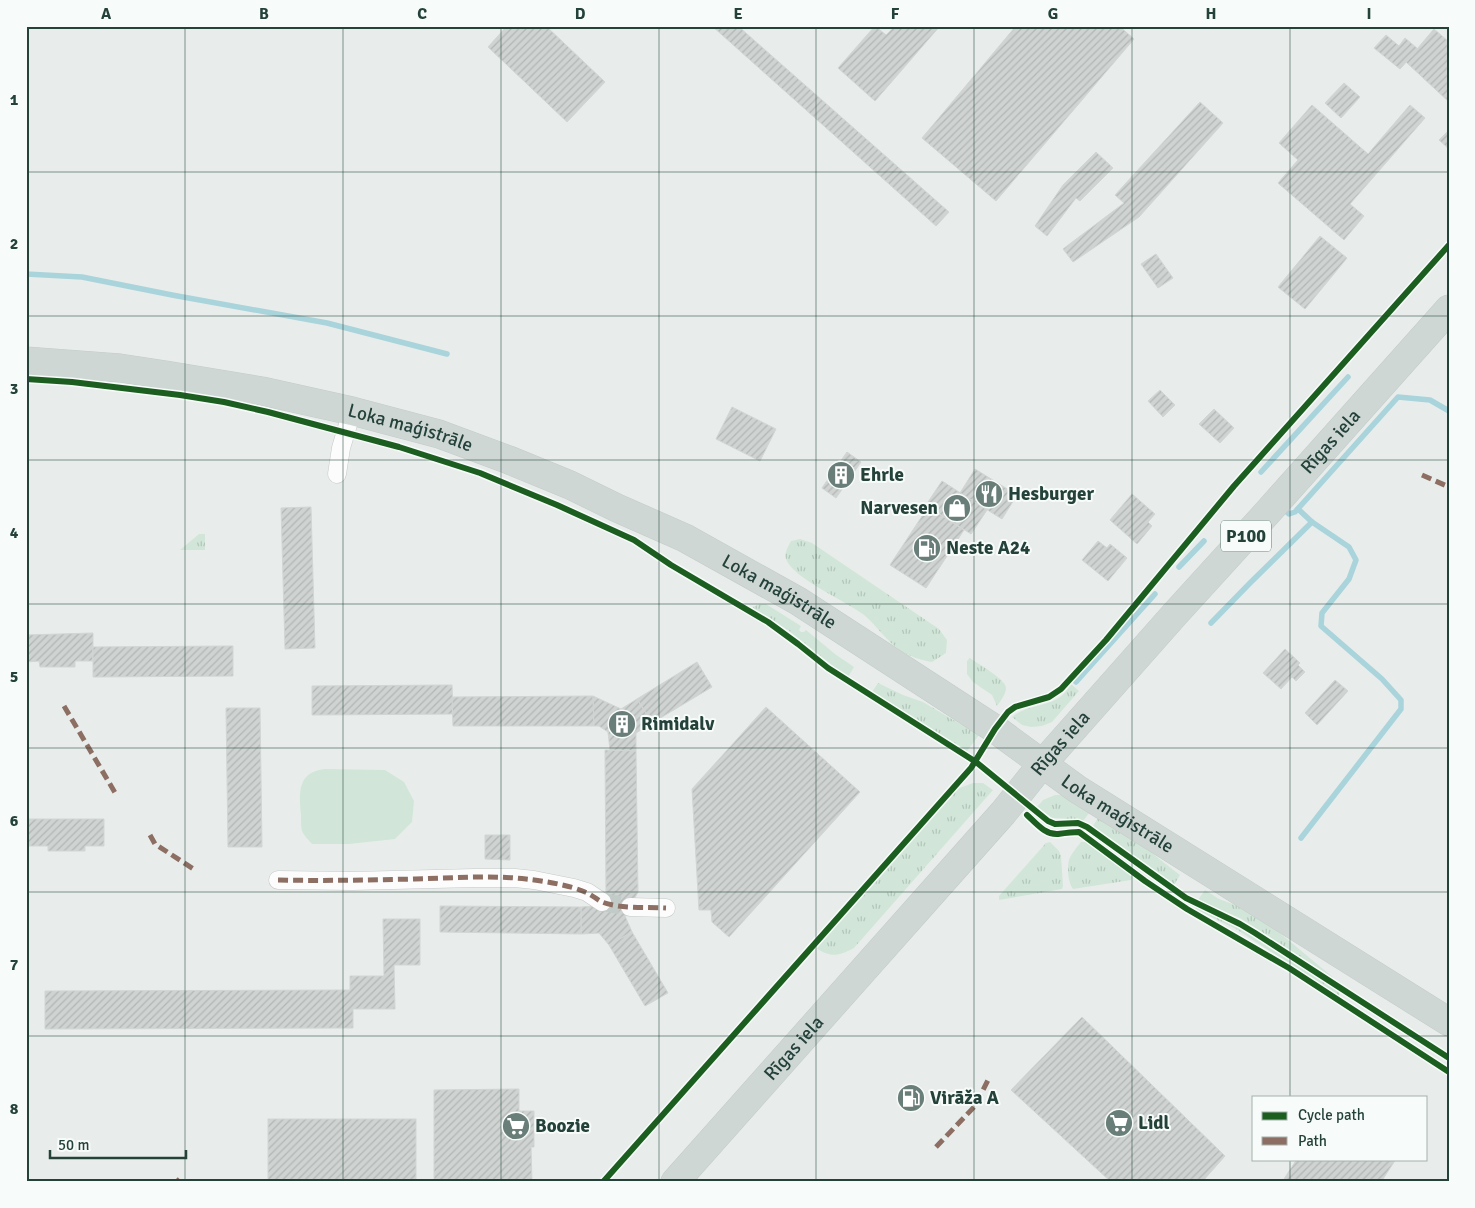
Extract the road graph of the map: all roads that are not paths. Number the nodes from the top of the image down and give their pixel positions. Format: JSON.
{"nodes":[{"id":1,"x":1449,"y":309,"type":"edge"},
{"id":2,"x":26,"y":361,"type":"edge"},
{"id":3,"x":352,"y":411,"type":"junction"},
{"id":4,"x":337,"y":474,"type":"dead end"},
{"id":5,"x":1043,"y":763,"type":"junction"},
{"id":6,"x":278,"y":880,"type":"dead end"},
{"id":7,"x":602,"y":902,"type":"tunnel mouth"},
{"id":8,"x":630,"y":907,"type":"tunnel mouth"},
{"id":9,"x":666,"y":908,"type":"dead end"},
{"id":10,"x":1449,"y":1022,"type":"edge"},
{"id":11,"x":675,"y":1182,"type":"edge"}],
"edges":[{"from":1,"to":5,"type":"main road","name":"Rīgas iela","number":"P100"},
{"from":2,"to":3,"type":"main road","name":"Loka maģistrāle"},
{"from":3,"to":4,"type":"street"},
{"from":3,"to":5,"type":"main road","name":"Loka maģistrāle"},
{"from":5,"to":10,"type":"main road","name":"Loka maģistrāle"},
{"from":5,"to":11,"type":"main road","name":"Rīgas iela"},
{"from":6,"to":7,"type":"street"},
{"from":8,"to":9,"type":"street"}]}
